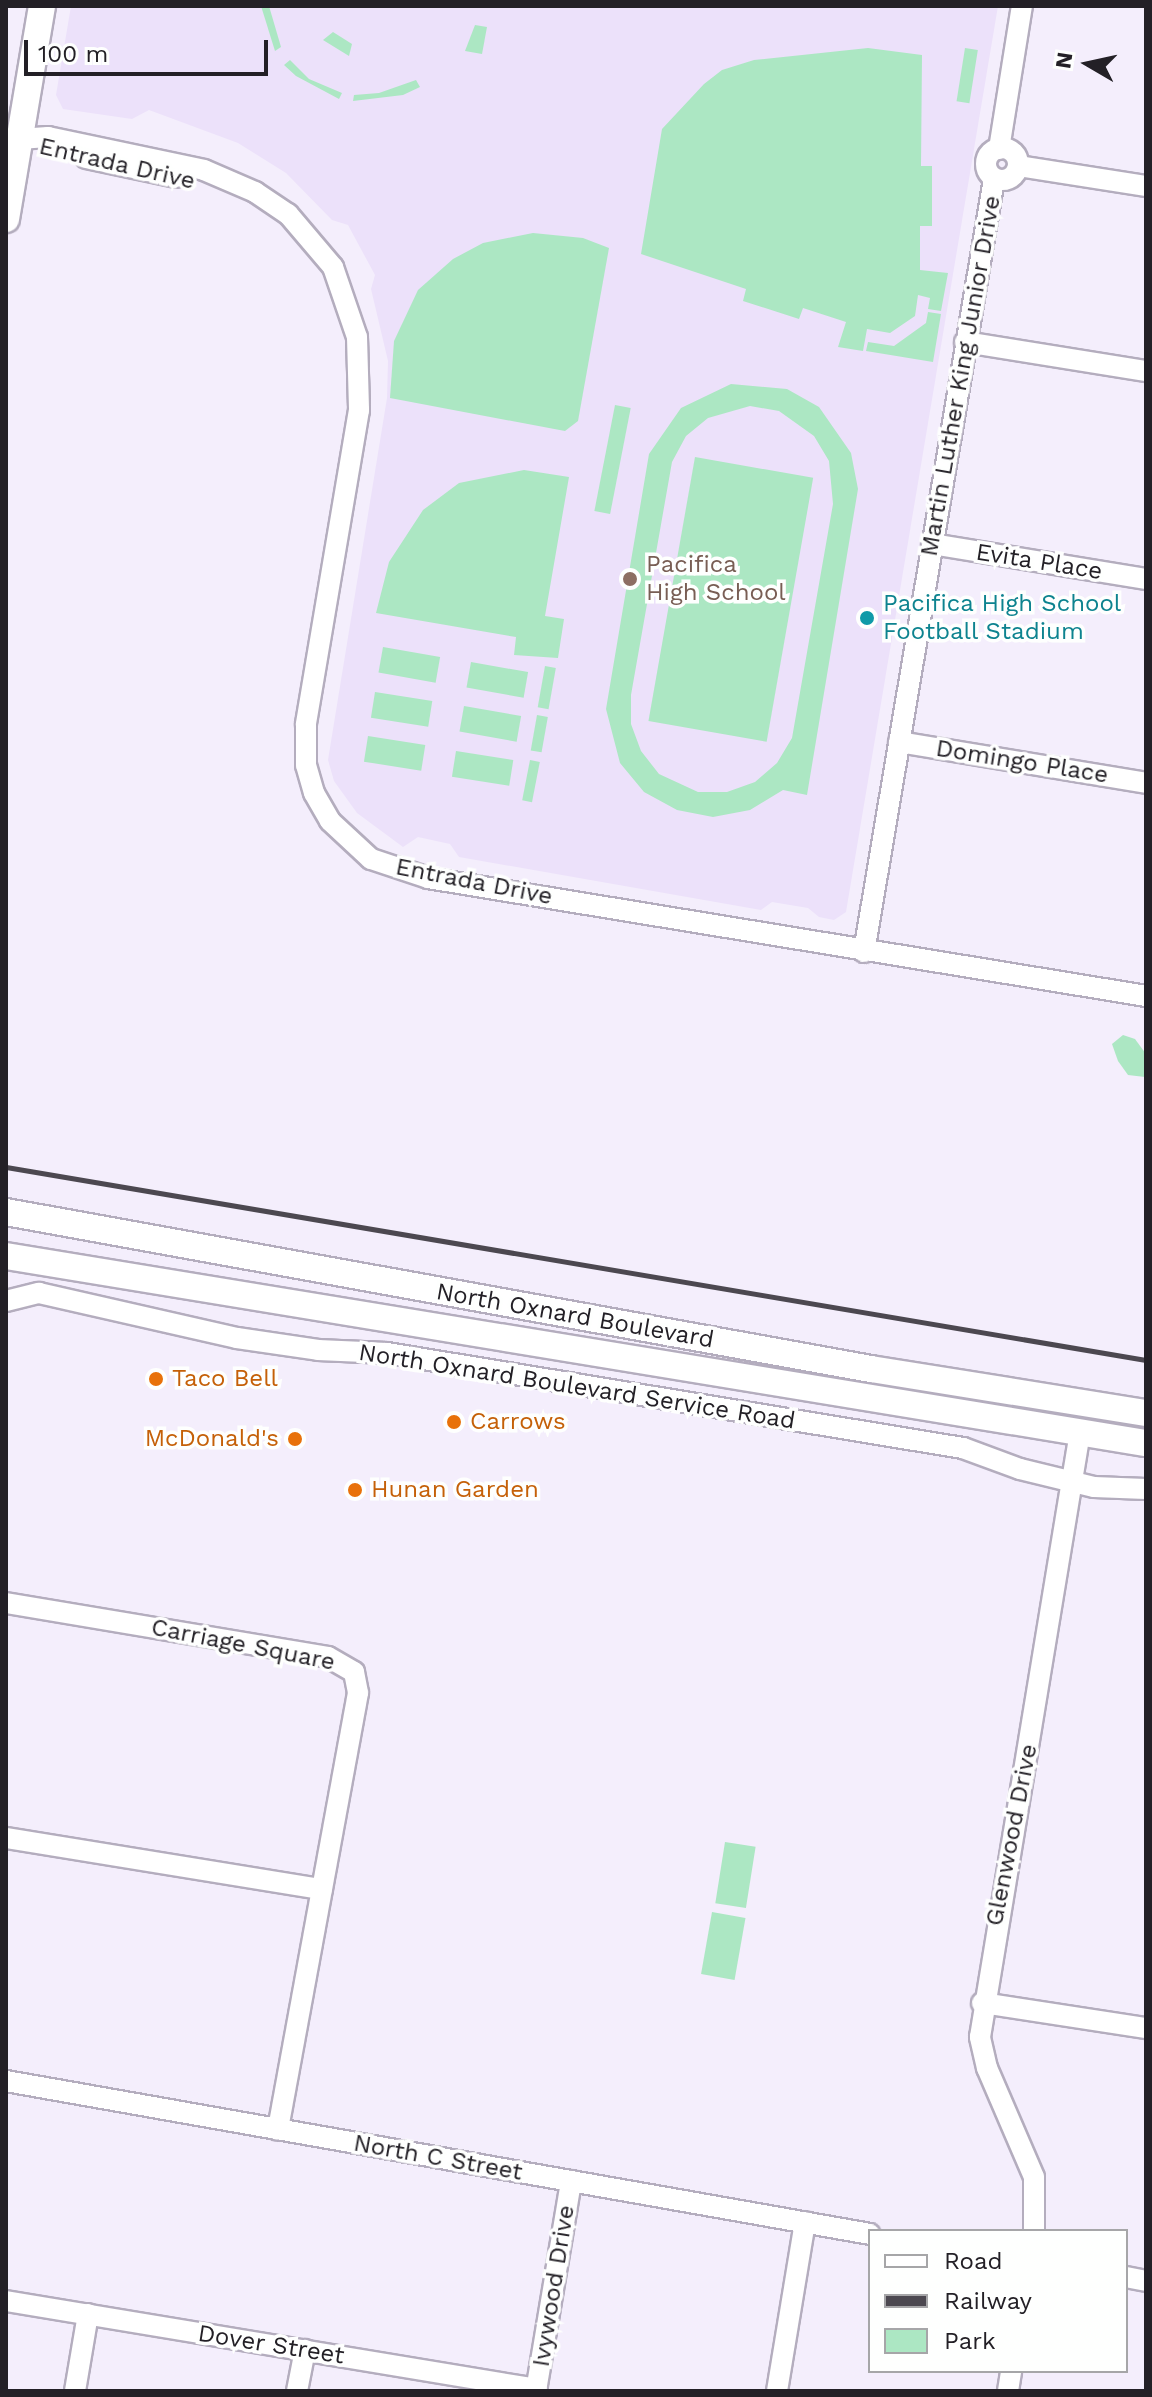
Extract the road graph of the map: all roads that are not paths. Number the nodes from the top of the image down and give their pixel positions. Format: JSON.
{"nodes":[{"id":1,"x":42,"y":6,"type":"edge"},
{"id":2,"x":1022,"y":6,"type":"edge"},
{"id":3,"x":12,"y":137,"type":"edge"},
{"id":4,"x":999,"y":149,"type":"junction"},
{"id":5,"x":1018,"y":166,"type":"junction"},
{"id":6,"x":994,"y":179,"type":"junction"},
{"id":7,"x":1146,"y":186,"type":"edge"},
{"id":8,"x":6,"y":219,"type":"edge"},
{"id":9,"x":965,"y":342,"type":"junction"},
{"id":10,"x":1146,"y":371,"type":"edge"},
{"id":11,"x":932,"y":544,"type":"junction"},
{"id":12,"x":1146,"y":579,"type":"edge"},
{"id":13,"x":899,"y":742,"type":"junction"},
{"id":14,"x":1146,"y":783,"type":"edge"},
{"id":15,"x":864,"y":952,"type":"junction"},
{"id":16,"x":1146,"y":996,"type":"edge"},
{"id":17,"x":6,"y":1212,"type":"edge"},
{"id":18,"x":6,"y":1256,"type":"edge"},
{"id":19,"x":312,"y":1269,"type":"junction"},
{"id":20,"x":6,"y":1301,"type":"edge"},
{"id":21,"x":276,"y":1301,"type":"junction"},
{"id":22,"x":984,"y":1386,"type":"junction"},
{"id":23,"x":1141,"y":1412,"type":"edge"},
{"id":24,"x":1080,"y":1432,"type":"junction"},
{"id":25,"x":1146,"y":1443,"type":"edge"},
{"id":26,"x":1073,"y":1481,"type":"junction"},
{"id":27,"x":1146,"y":1489,"type":"edge"},
{"id":28,"x":6,"y":1603,"type":"edge"},
{"id":29,"x":6,"y":1838,"type":"edge"},
{"id":30,"x":322,"y":1889,"type":"junction"},
{"id":31,"x":982,"y":2003,"type":"junction"},
{"id":32,"x":1146,"y":2028,"type":"edge"},
{"id":33,"x":6,"y":2081,"type":"edge"},
{"id":34,"x":278,"y":2130,"type":"junction"},
{"id":35,"x":571,"y":2181,"type":"junction"},
{"id":36,"x":805,"y":2222,"type":"junction"},
{"id":37,"x":1034,"y":2229,"type":"edge"},
{"id":38,"x":868,"y":2234,"type":"edge"},
{"id":39,"x":6,"y":2301,"type":"edge"},
{"id":40,"x":88,"y":2314,"type":"junction"},
{"id":41,"x":305,"y":2350,"type":"junction"},
{"id":42,"x":536,"y":2390,"type":"edge"},
{"id":43,"x":75,"y":2391,"type":"edge"},
{"id":44,"x":297,"y":2391,"type":"edge"},
{"id":45,"x":777,"y":2391,"type":"edge"}],
"edges":[{"from":1,"to":3,"type":"main road"},
{"from":2,"to":4,"type":"street"},
{"from":3,"to":8,"type":"main road"},
{"from":3,"to":15,"type":"street","name":"Entrada Drive"},
{"from":4,"to":5,"type":"street"},
{"from":4,"to":6,"type":"street"},
{"from":5,"to":6,"type":"street"},
{"from":5,"to":7,"type":"street"},
{"from":6,"to":9,"type":"street","name":"Martin Luther King Junior Drive"},
{"from":9,"to":10,"type":"street"},
{"from":9,"to":11,"type":"street","name":"Martin Luther King Junior Drive"},
{"from":11,"to":12,"type":"street","name":"Evita Place"},
{"from":11,"to":13,"type":"street","name":"Martin Luther King Junior Drive"},
{"from":13,"to":14,"type":"street","name":"Domingo Place"},
{"from":13,"to":15,"type":"street","name":"Martin Luther King Junior Drive"},
{"from":15,"to":16,"type":"street","name":"Entrada Drive"},
{"from":17,"to":19,"type":"main road","name":"North Oxnard Boulevard"},
{"from":18,"to":21,"type":"main road","name":"North Oxnard Boulevard"},
{"from":19,"to":21,"type":"main road"},
{"from":19,"to":22,"type":"main road","name":"North Oxnard Boulevard"},
{"from":20,"to":26,"type":"street","name":"North Oxnard Boulevard Service Road"},
{"from":21,"to":24,"type":"main road","name":"North Oxnard Boulevard"},
{"from":22,"to":23,"type":"main road","name":"North Oxnard Boulevard"},
{"from":22,"to":24,"type":"main road"},
{"from":23,"to":24,"type":"main road"},
{"from":24,"to":25,"type":"main road","name":"North Oxnard Boulevard"},
{"from":24,"to":26,"type":"street","name":"Glenwood Drive"},
{"from":26,"to":27,"type":"street","name":"North Oxnard Boulevard Service Road"},
{"from":26,"to":31,"type":"street","name":"Glenwood Drive"},
{"from":28,"to":30,"type":"street","name":"Carriage Square"},
{"from":29,"to":30,"type":"street"},
{"from":30,"to":34,"type":"street","name":"Carriage Square"},
{"from":31,"to":32,"type":"street"},
{"from":31,"to":37,"type":"street","name":"Glenwood Drive"},
{"from":33,"to":34,"type":"street","name":"North C Street"},
{"from":34,"to":35,"type":"street","name":"North C Street"},
{"from":35,"to":36,"type":"street","name":"North C Street"},
{"from":35,"to":42,"type":"street","name":"Ivywood Drive"},
{"from":36,"to":38,"type":"street","name":"North C Street"},
{"from":36,"to":45,"type":"street"},
{"from":39,"to":40,"type":"street","name":"Dover Street"},
{"from":40,"to":41,"type":"street","name":"Dover Street"},
{"from":40,"to":43,"type":"street"},
{"from":41,"to":42,"type":"street","name":"Dover Street"},
{"from":41,"to":44,"type":"street"}]}
